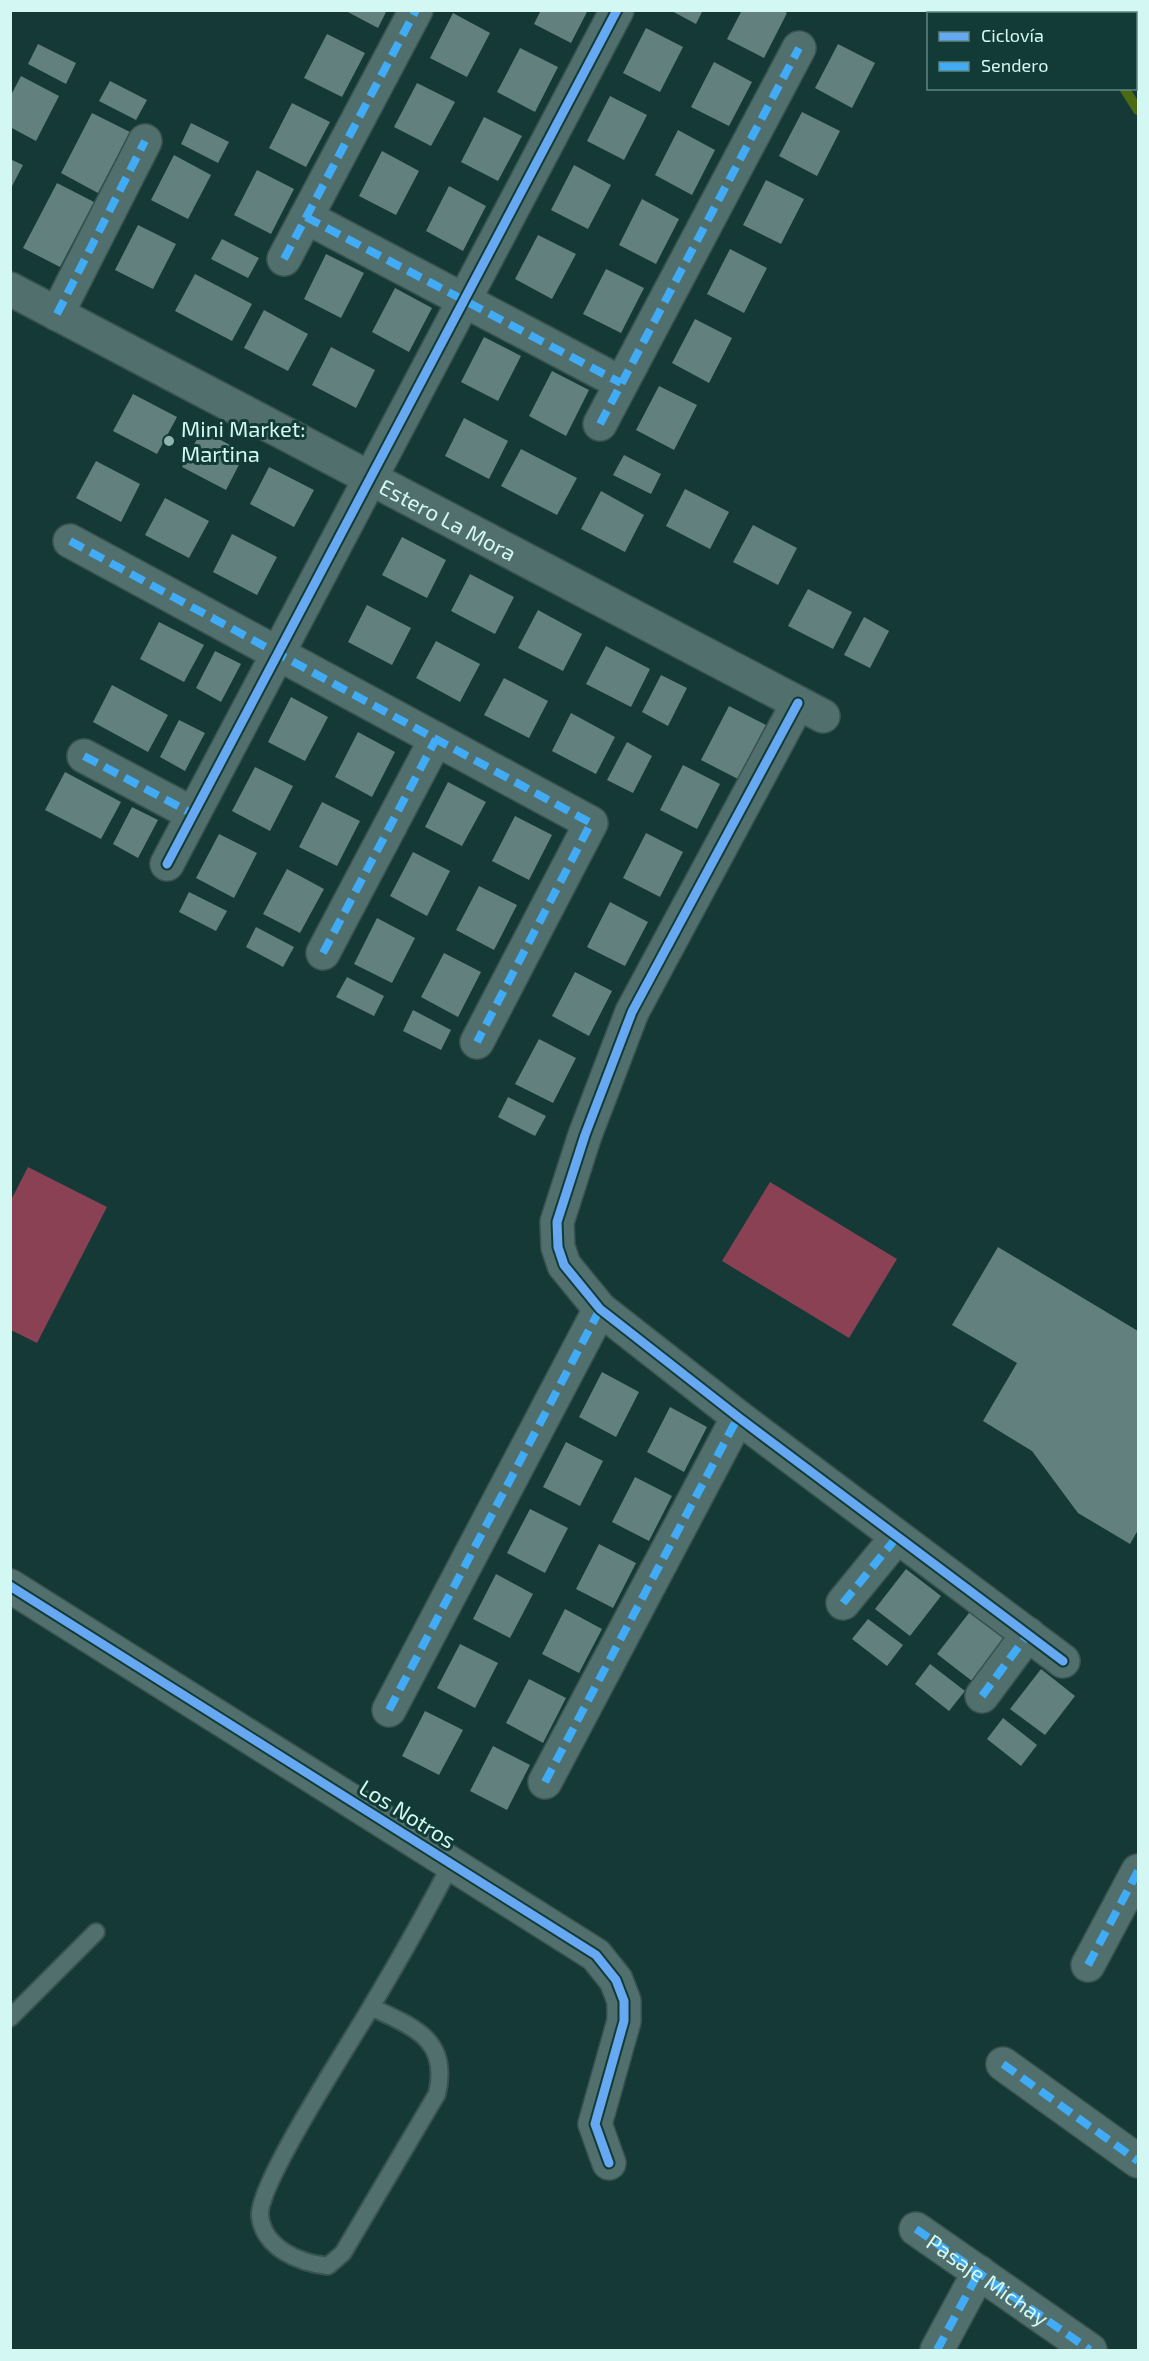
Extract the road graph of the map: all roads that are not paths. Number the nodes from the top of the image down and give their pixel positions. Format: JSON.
{"nodes":[{"id":1,"x":416,"y":10,"type":"edge"},
{"id":2,"x":617,"y":10,"type":"edge"},
{"id":3,"x":799,"y":48,"type":"dead end"},
{"id":4,"x":145,"y":141,"type":"dead end"},
{"id":5,"x":306,"y":217,"type":"junction"},
{"id":6,"x":284,"y":259,"type":"dead end"},
{"id":7,"x":10,"y":289,"type":"edge"},
{"id":8,"x":464,"y":301,"type":"junction"},
{"id":9,"x":57,"y":314,"type":"junction"},
{"id":10,"x":621,"y":384,"type":"junction"},
{"id":11,"x":600,"y":424,"type":"dead end"},
{"id":12,"x":370,"y":478,"type":"junction"},
{"id":13,"x":70,"y":541,"type":"dead end"},
{"id":14,"x":278,"y":654,"type":"junction"},
{"id":15,"x":436,"y":739,"type":"junction"},
{"id":16,"x":84,"y":756,"type":"dead end"},
{"id":17,"x":193,"y":814,"type":"junction"},
{"id":18,"x":167,"y":864,"type":"dead end"},
{"id":19,"x":323,"y":953,"type":"dead end"},
{"id":20,"x":477,"y":1042,"type":"dead end"},
{"id":21,"x":600,"y":1309,"type":"junction"},
{"id":22,"x":738,"y":1417,"type":"junction"},
{"id":23,"x":897,"y":1536,"type":"junction"},
{"id":24,"x":10,"y":1586,"type":"edge"},
{"id":25,"x":843,"y":1603,"type":"dead end"},
{"id":26,"x":1028,"y":1634,"type":"junction"},
{"id":27,"x":1063,"y":1661,"type":"dead end"},
{"id":28,"x":982,"y":1696,"type":"dead end"},
{"id":29,"x":389,"y":1710,"type":"dead end"},
{"id":30,"x":545,"y":1782,"type":"dead end"},
{"id":31,"x":451,"y":1864,"type":"junction"},
{"id":32,"x":1138,"y":1871,"type":"edge"},
{"id":33,"x":96,"y":1932,"type":"dead end"},
{"id":34,"x":1088,"y":1965,"type":"dead end"},
{"id":35,"x":371,"y":2007,"type":"junction"},
{"id":36,"x":10,"y":2019,"type":"edge"},
{"id":37,"x":1003,"y":2064,"type":"dead end"},
{"id":38,"x":1138,"y":2161,"type":"edge"},
{"id":39,"x":609,"y":2163,"type":"dead end"},
{"id":40,"x":916,"y":2229,"type":"dead end"},
{"id":41,"x":979,"y":2272,"type":"junction"},
{"id":42,"x":937,"y":2350,"type":"edge"},
{"id":43,"x":1090,"y":2350,"type":"edge"}],
"edges":[{"from":1,"to":5,"type":"street"},
{"from":2,"to":8,"type":"street"},
{"from":3,"to":10,"type":"street"},
{"from":4,"to":9,"type":"street"},
{"from":5,"to":6,"type":"street"},
{"from":5,"to":8,"type":"street"},
{"from":7,"to":9,"type":"street","name":"Estero La Mora"},
{"from":8,"to":10,"type":"street"},
{"from":8,"to":12,"type":"street"},
{"from":9,"to":12,"type":"street","name":"Estero La Mora"},
{"from":10,"to":11,"type":"street"},
{"from":12,"to":14,"type":"street"},
{"from":12,"to":21,"type":"street","name":"Estero La Mora"},
{"from":13,"to":14,"type":"street"},
{"from":14,"to":15,"type":"street"},
{"from":14,"to":17,"type":"street"},
{"from":15,"to":19,"type":"street"},
{"from":15,"to":20,"type":"street"},
{"from":16,"to":17,"type":"street"},
{"from":17,"to":18,"type":"street"},
{"from":21,"to":22,"type":"street"},
{"from":21,"to":29,"type":"street"},
{"from":22,"to":23,"type":"street"},
{"from":22,"to":30,"type":"street"},
{"from":23,"to":25,"type":"street"},
{"from":23,"to":26,"type":"street"},
{"from":24,"to":31,"type":"street","name":"Los Notros"},
{"from":26,"to":27,"type":"street"},
{"from":26,"to":28,"type":"street"},
{"from":31,"to":35,"type":"lane"},
{"from":31,"to":39,"type":"street","name":"Los Notros"},
{"from":32,"to":34,"type":"street"},
{"from":33,"to":36,"type":"lane"},
{"from":35,"to":35,"type":"lane"},
{"from":37,"to":38,"type":"street"},
{"from":40,"to":41,"type":"street","name":"Pasaje Michay"},
{"from":41,"to":42,"type":"street"},
{"from":41,"to":43,"type":"street","name":"Pasaje Michay"}]}
